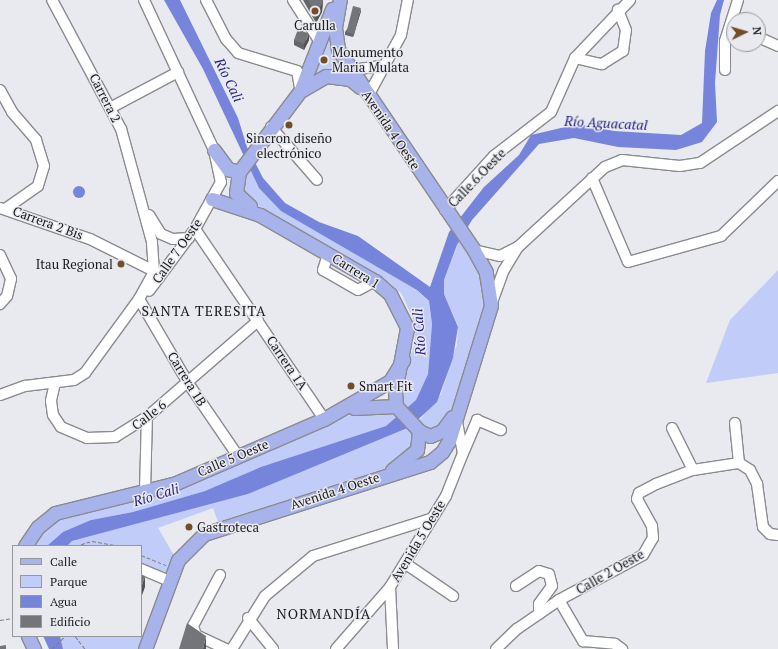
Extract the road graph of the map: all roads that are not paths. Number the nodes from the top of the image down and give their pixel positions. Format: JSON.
{"nodes":[{"id":1,"x":52,"y":0,"type":"edge"},
{"id":2,"x":144,"y":0,"type":"edge"},
{"id":3,"x":206,"y":0,"type":"edge"},
{"id":4,"x":293,"y":0,"type":"edge"},
{"id":5,"x":335,"y":0,"type":"edge"},
{"id":6,"x":340,"y":0,"type":"edge"},
{"id":7,"x":408,"y":0,"type":"edge"},
{"id":8,"x":630,"y":0,"type":"edge"},
{"id":9,"x":738,"y":0,"type":"edge"},
{"id":10,"x":618,"y":10,"type":"junction"},
{"id":11,"x":735,"y":12,"type":"edge"},
{"id":12,"x":318,"y":39,"type":"junction"},
{"id":13,"x":726,"y":39,"type":"edge"},
{"id":14,"x":766,"y":41,"type":"edge"},
{"id":15,"x":778,"y":46,"type":"edge"},
{"id":16,"x":338,"y":49,"type":"junction"},
{"id":17,"x":575,"y":58,"type":"junction"},
{"id":18,"x":381,"y":66,"type":"junction"},
{"id":19,"x":352,"y":70,"type":"junction"},
{"id":20,"x":725,"y":70,"type":"dead end"},
{"id":21,"x":178,"y":72,"type":"junction"},
{"id":22,"x":0,"y":90,"type":"edge"},
{"id":23,"x":300,"y":91,"type":"junction"},
{"id":24,"x":368,"y":96,"type":"junction"},
{"id":25,"x":112,"y":107,"type":"junction"},
{"id":26,"x":778,"y":111,"type":"edge"},
{"id":27,"x":271,"y":127,"type":"junction"},
{"id":28,"x":214,"y":150,"type":"junction"},
{"id":29,"x":240,"y":170,"type":"junction"},
{"id":30,"x":592,"y":178,"type":"junction"},
{"id":31,"x":316,"y":180,"type":"dead end"},
{"id":32,"x":778,"y":181,"type":"edge"},
{"id":33,"x":212,"y":199,"type":"junction"},
{"id":34,"x":143,"y":203,"type":"junction"},
{"id":35,"x":3,"y":208,"type":"edge"},
{"id":36,"x":447,"y":214,"type":"junction"},
{"id":37,"x":260,"y":215,"type":"junction"},
{"id":38,"x":195,"y":229,"type":"junction"},
{"id":39,"x":189,"y":238,"type":"junction"},
{"id":40,"x":472,"y":247,"type":"junction"},
{"id":41,"x":518,"y":247,"type":"junction"},
{"id":42,"x":153,"y":251,"type":"junction"},
{"id":43,"x":0,"y":255,"type":"edge"},
{"id":44,"x":137,"y":262,"type":"junction"},
{"id":45,"x":158,"y":273,"type":"junction"},
{"id":46,"x":139,"y":299,"type":"junction"},
{"id":47,"x":0,"y":304,"type":"edge"},
{"id":48,"x":491,"y":305,"type":"junction"},
{"id":49,"x":258,"y":321,"type":"junction"},
{"id":50,"x":403,"y":360,"type":"junction"},
{"id":51,"x":56,"y":383,"type":"junction"},
{"id":52,"x":188,"y":383,"type":"junction"},
{"id":53,"x":0,"y":395,"type":"edge"},
{"id":54,"x":461,"y":400,"type":"junction"},
{"id":55,"x":398,"y":407,"type":"junction"},
{"id":56,"x":147,"y":417,"type":"junction"},
{"id":57,"x":456,"y":418,"type":"junction"},
{"id":58,"x":324,"y":419,"type":"junction"},
{"id":59,"x":735,"y":424,"type":"dead end"},
{"id":60,"x":672,"y":428,"type":"dead end"},
{"id":61,"x":418,"y":429,"type":"junction"},
{"id":62,"x":501,"y":430,"type":"dead end"},
{"id":63,"x":463,"y":453,"type":"junction"},
{"id":64,"x":238,"y":456,"type":"junction"},
{"id":65,"x":739,"y":463,"type":"junction"},
{"id":66,"x":692,"y":470,"type":"junction"},
{"id":67,"x":387,"y":474,"type":"junction"},
{"id":68,"x":145,"y":491,"type":"junction"},
{"id":69,"x":430,"y":519,"type":"junction"},
{"id":70,"x":778,"y":535,"type":"edge"},
{"id":71,"x":27,"y":542,"type":"edge"},
{"id":72,"x":406,"y":564,"type":"junction"},
{"id":73,"x":142,"y":569,"type":"edge"},
{"id":74,"x":220,"y":575,"type":"dead end"},
{"id":75,"x":169,"y":581,"type":"junction"},
{"id":76,"x":516,"y":586,"type":"dead end"},
{"id":77,"x":390,"y":587,"type":"junction"},
{"id":78,"x":453,"y":596,"type":"dead end"},
{"id":79,"x":559,"y":600,"type":"junction"},
{"id":80,"x":539,"y":614,"type":"junction"},
{"id":81,"x":248,"y":618,"type":"junction"},
{"id":82,"x":28,"y":637,"type":"edge"},
{"id":83,"x":34,"y":649,"type":"edge"},
{"id":84,"x":145,"y":649,"type":"edge"},
{"id":85,"x":226,"y":649,"type":"edge"},
{"id":86,"x":232,"y":649,"type":"edge"},
{"id":87,"x":273,"y":649,"type":"edge"},
{"id":88,"x":336,"y":649,"type":"edge"},
{"id":89,"x":393,"y":649,"type":"edge"},
{"id":90,"x":496,"y":649,"type":"edge"},
{"id":91,"x":622,"y":649,"type":"edge"}],
"edges":[{"from":1,"to":25,"type":"street","name":"Carrera 2"},
{"from":2,"to":21,"type":"street"},
{"from":3,"to":23,"type":"street"},
{"from":4,"to":12,"type":"street"},
{"from":5,"to":12,"type":"main road"},
{"from":6,"to":16,"type":"main road","name":"Avenida 4 Oeste"},
{"from":7,"to":18,"type":"street"},
{"from":8,"to":10,"type":"street","name":"Calle 6 Oeste"},
{"from":9,"to":11,"type":"street"},
{"from":10,"to":17,"type":"street","name":"Calle 6 Oeste"},
{"from":10,"to":17,"type":"street"},
{"from":12,"to":16,"type":"main road"},
{"from":12,"to":23,"type":"main road"},
{"from":13,"to":20,"type":"street"},
{"from":14,"to":15,"type":"street"},
{"from":16,"to":19,"type":"main road","name":"Avenida 4 Oeste"},
{"from":17,"to":36,"type":"street","name":"Calle 6 Oeste"},
{"from":18,"to":19,"type":"street"},
{"from":18,"to":24,"type":"street"},
{"from":19,"to":24,"type":"main road","name":"Avenida 4 Oeste"},
{"from":21,"to":25,"type":"street"},
{"from":21,"to":28,"type":"street"},
{"from":22,"to":35,"type":"street","name":"Carrera 2 Bis"},
{"from":23,"to":24,"type":"main road"},
{"from":23,"to":27,"type":"main road"},
{"from":24,"to":36,"type":"main road","name":"Avenida 4 Oeste"},
{"from":25,"to":34,"type":"street","name":"Carrera 2"},
{"from":26,"to":30,"type":"street","name":"Avenida 4 Oeste"},
{"from":27,"to":29,"type":"main road"},
{"from":27,"to":31,"type":"street"},
{"from":28,"to":29,"type":"main road"},
{"from":28,"to":33,"type":"street"},
{"from":29,"to":37,"type":"main road"},
{"from":30,"to":32,"type":"street"},
{"from":30,"to":41,"type":"street","name":"Avenida 4 Oeste"},
{"from":33,"to":37,"type":"main road"},
{"from":33,"to":38,"type":"street","name":"Calle 7 Oeste"},
{"from":34,"to":39,"type":"street","name":"Carrera 2"},
{"from":34,"to":42,"type":"street","name":"Carrera 2"},
{"from":35,"to":44,"type":"street","name":"Carrera 2 Bis"},
{"from":36,"to":40,"type":"main road","name":"Avenida 4 Oeste"},
{"from":37,"to":50,"type":"main road","name":"Carrera 1"},
{"from":38,"to":39,"type":"street","name":"Calle 7 Oeste"},
{"from":38,"to":49,"type":"street","name":"Carrera 1A"},
{"from":39,"to":45,"type":"street","name":"Calle 7 Oeste"},
{"from":40,"to":41,"type":"street","name":"Avenida 4 Oeste"},
{"from":40,"to":48,"type":"main road","name":"Avenida 4 Oeste"},
{"from":41,"to":48,"type":"street","name":"Avenida 4 Oeste"},
{"from":42,"to":44,"type":"street"},
{"from":42,"to":45,"type":"street","name":"Carrera 2"},
{"from":43,"to":47,"type":"street"},
{"from":44,"to":45,"type":"street","name":"Carrera 2 Bis"},
{"from":45,"to":46,"type":"street","name":"Calle 7 Oeste"},
{"from":46,"to":51,"type":"street","name":"Calle 7 Oeste"},
{"from":46,"to":52,"type":"street","name":"Carrera 1B"},
{"from":48,"to":54,"type":"main road","name":"Avenida 4 Oeste"},
{"from":49,"to":52,"type":"street","name":"Calle 6"},
{"from":49,"to":58,"type":"street","name":"Carrera 1A"},
{"from":50,"to":55,"type":"main road","name":"Carrera 1"},
{"from":50,"to":58,"type":"main road","name":"Calle 5 Oeste"},
{"from":51,"to":53,"type":"street","name":"Calle 7 Oeste"},
{"from":51,"to":56,"type":"street","name":"Calle 6"},
{"from":52,"to":56,"type":"street","name":"Calle 6"},
{"from":52,"to":64,"type":"street","name":"Carrera 1B"},
{"from":54,"to":57,"type":"main road","name":"Avenida 4 Oeste"},
{"from":54,"to":61,"type":"main road"},
{"from":55,"to":58,"type":"main road"},
{"from":55,"to":61,"type":"main road"},
{"from":56,"to":68,"type":"street"},
{"from":57,"to":63,"type":"street","name":"Avenida 5 Oeste"},
{"from":57,"to":67,"type":"main road","name":"Avenida 4 Oeste"},
{"from":58,"to":64,"type":"main road","name":"Calle 5 Oeste"},
{"from":59,"to":65,"type":"street"},
{"from":60,"to":66,"type":"street"},
{"from":61,"to":67,"type":"main road"},
{"from":62,"to":63,"type":"street"},
{"from":63,"to":69,"type":"street","name":"Avenida 5 Oeste"},
{"from":64,"to":68,"type":"main road","name":"Calle 5 Oeste"},
{"from":65,"to":66,"type":"street","name":"Calle 2 Oeste"},
{"from":65,"to":70,"type":"street"},
{"from":66,"to":79,"type":"street","name":"Calle 2 Oeste"},
{"from":67,"to":75,"type":"main road","name":"Avenida 4 Oeste"},
{"from":68,"to":71,"type":"main road","name":"Calle 5 Oeste"},
{"from":69,"to":72,"type":"street","name":"Avenida 5 Oeste"},
{"from":69,"to":81,"type":"street"},
{"from":72,"to":77,"type":"street","name":"Avenida 5 Oeste"},
{"from":72,"to":78,"type":"street"},
{"from":73,"to":75,"type":"street"},
{"from":74,"to":85,"type":"street"},
{"from":75,"to":84,"type":"main road","name":"Avenida 4 Oeste"},
{"from":76,"to":80,"type":"street"},
{"from":77,"to":88,"type":"street","name":"Avenida 5 Oeste"},
{"from":77,"to":89,"type":"street"},
{"from":79,"to":80,"type":"street","name":"Calle 2 Oeste"},
{"from":79,"to":91,"type":"street"},
{"from":80,"to":90,"type":"street","name":"Calle 2 Oeste"},
{"from":81,"to":86,"type":"street"},
{"from":81,"to":87,"type":"street"},
{"from":82,"to":83,"type":"main road"}]}
